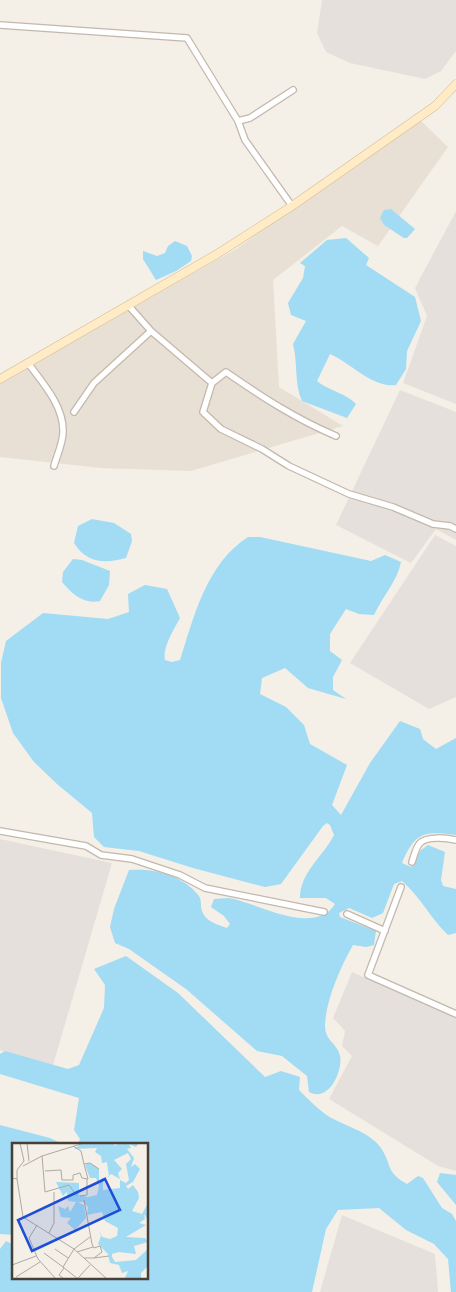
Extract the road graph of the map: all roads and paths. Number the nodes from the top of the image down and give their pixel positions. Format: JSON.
{"nodes":[{"id":1,"x":0,"y":25,"type":"edge"},
{"id":2,"x":456,"y":84,"type":"edge"},
{"id":3,"x":293,"y":90,"type":"dead end"},
{"id":4,"x":238,"y":122,"type":"junction"},
{"id":5,"x":292,"y":206,"type":"junction"},
{"id":6,"x":128,"y":305,"type":"junction"},
{"id":7,"x":151,"y":330,"type":"junction"},
{"id":8,"x":28,"y":363,"type":"junction"},
{"id":9,"x":0,"y":379,"type":"edge"},
{"id":10,"x":212,"y":383,"type":"junction"},
{"id":11,"x":74,"y":412,"type":"dead end"},
{"id":12,"x":336,"y":436,"type":"dead end"},
{"id":13,"x":54,"y":466,"type":"dead end"},
{"id":14,"x":456,"y":529,"type":"edge"},
{"id":15,"x":0,"y":831,"type":"edge"},
{"id":16,"x":456,"y":840,"type":"edge"},
{"id":17,"x":412,"y":862,"type":"dead end"},
{"id":18,"x":401,"y":887,"type":"dead end"},
{"id":19,"x":324,"y":912,"type":"dead end"},
{"id":20,"x":347,"y":914,"type":"dead end"},
{"id":21,"x":385,"y":930,"type":"junction"},
{"id":22,"x":456,"y":1014,"type":"edge"}],
"edges":[{"from":1,"to":4,"type":"street"},
{"from":2,"to":5,"type":"street"},
{"from":3,"to":4,"type":"street"},
{"from":4,"to":5,"type":"street"},
{"from":5,"to":6,"type":"street"},
{"from":6,"to":7,"type":"street"},
{"from":6,"to":8,"type":"street"},
{"from":7,"to":10,"type":"street"},
{"from":7,"to":11,"type":"street"},
{"from":8,"to":9,"type":"street"},
{"from":8,"to":13,"type":"street"},
{"from":10,"to":12,"type":"street"},
{"from":10,"to":14,"type":"street"},
{"from":15,"to":19,"type":"street"},
{"from":16,"to":17,"type":"street"},
{"from":18,"to":21,"type":"street"},
{"from":20,"to":21,"type":"street"},
{"from":21,"to":22,"type":"street"}]}
